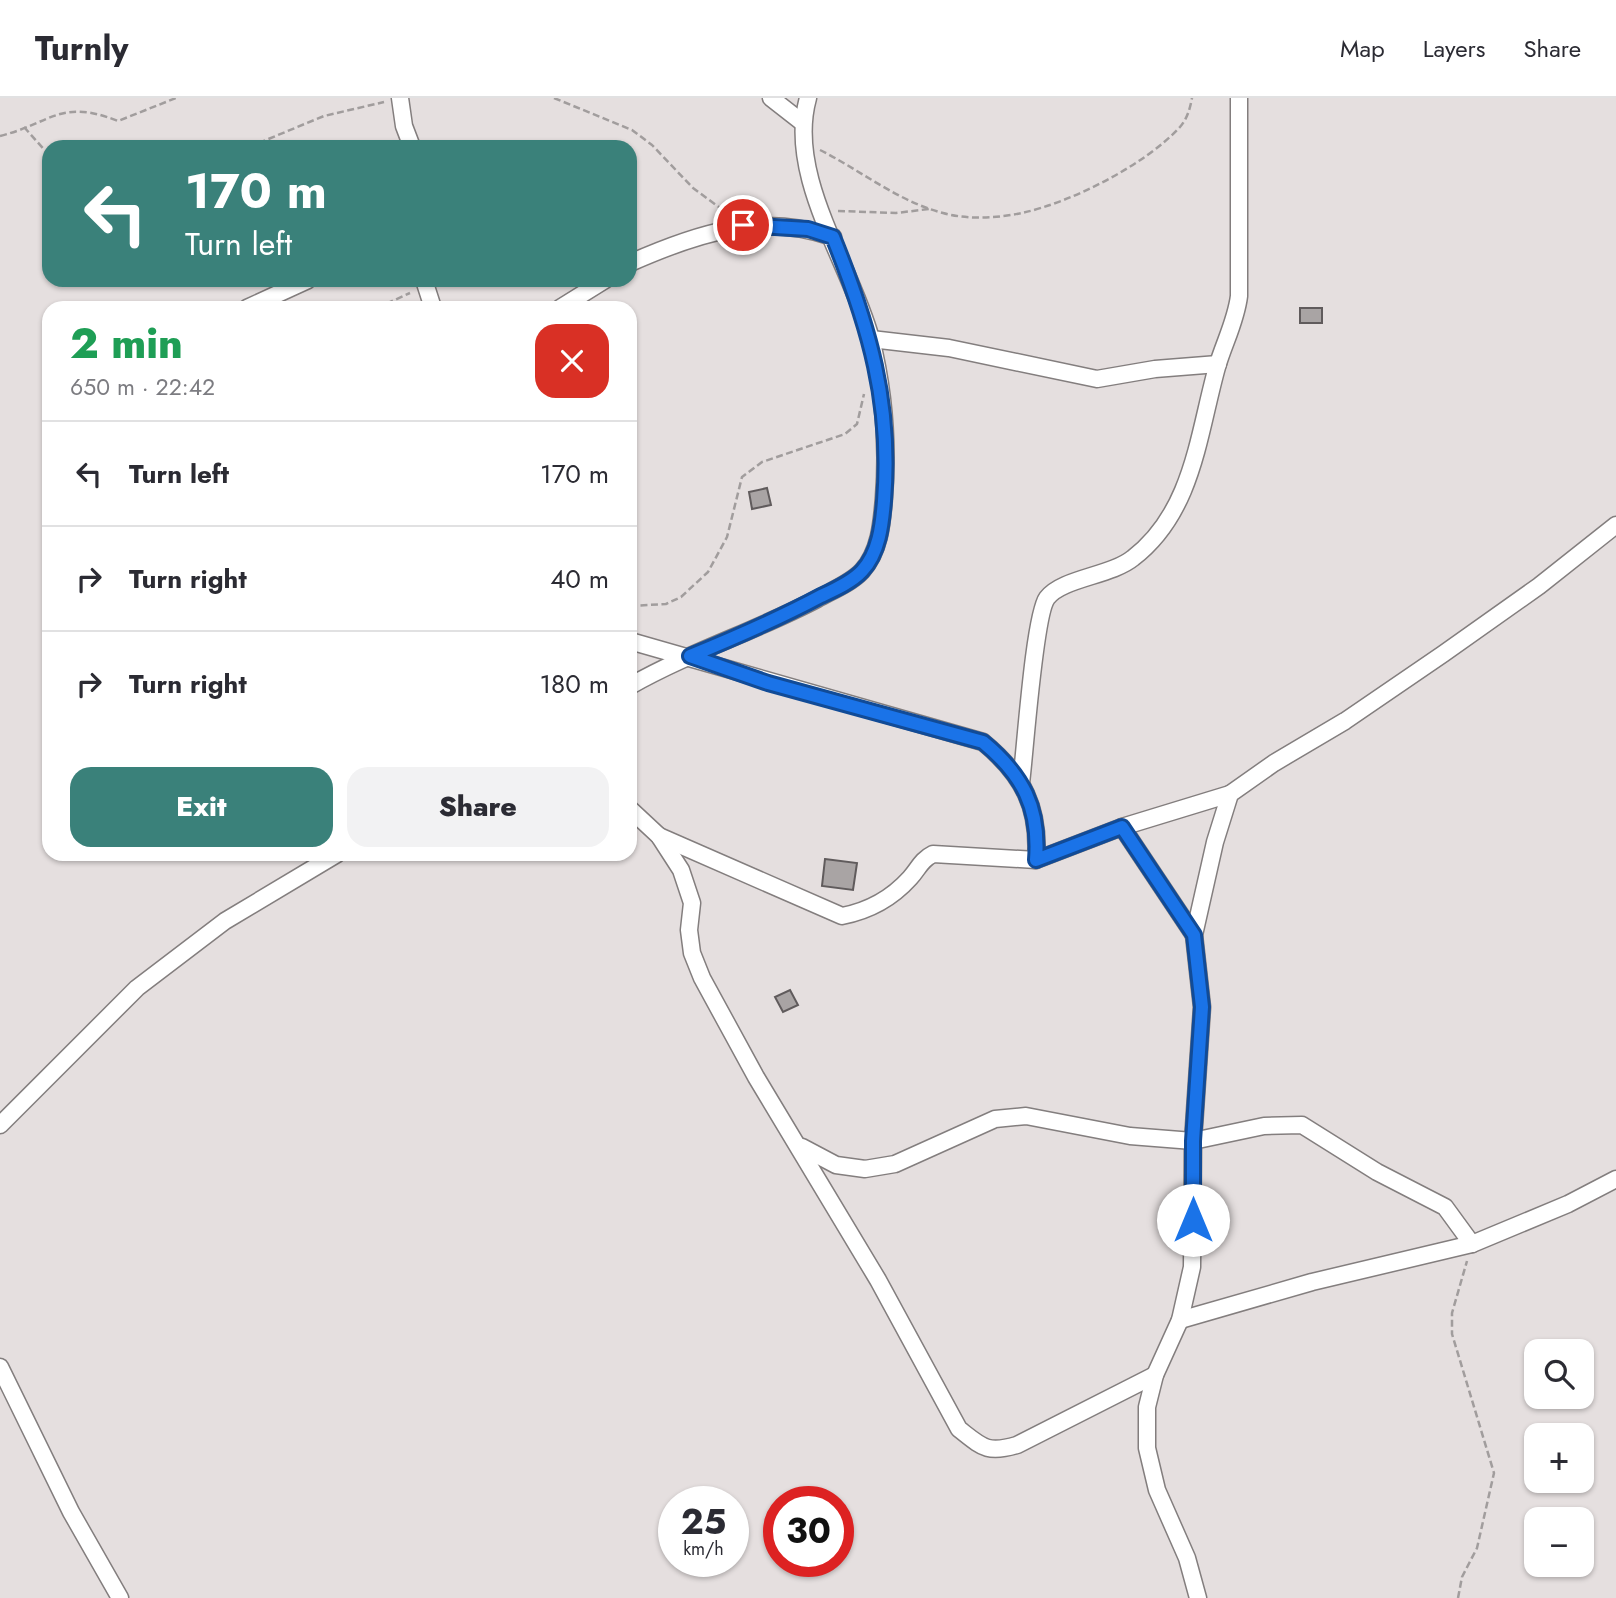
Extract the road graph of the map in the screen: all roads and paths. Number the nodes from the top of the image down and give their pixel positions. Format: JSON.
{"nodes":[{"id":1,"x":176,"y":98,"type":"edge"},
{"id":2,"x":400,"y":98,"type":"edge"},
{"id":3,"x":554,"y":98,"type":"edge"},
{"id":4,"x":771,"y":98,"type":"edge"},
{"id":5,"x":808,"y":98,"type":"edge"},
{"id":6,"x":1192,"y":98,"type":"edge"},
{"id":7,"x":1239,"y":98,"type":"edge"},
{"id":8,"x":803,"y":123,"type":"junction"},
{"id":9,"x":23,"y":127,"type":"junction"},
{"id":10,"x":0,"y":136,"type":"edge"},
{"id":11,"x":266,"y":140,"type":"edge"},
{"id":12,"x":409,"y":140,"type":"edge"},
{"id":13,"x":802,"y":140,"type":"junction"},
{"id":14,"x":42,"y":147,"type":"edge"},
{"id":15,"x":929,"y":209,"type":"junction"},
{"id":16,"x":821,"y":210,"type":"junction"},
{"id":17,"x":743,"y":225,"type":"junction"},
{"id":18,"x":833,"y":237,"type":"junction"},
{"id":19,"x":637,"y":260,"type":"edge"},
{"id":20,"x":293,"y":287,"type":"edge"},
{"id":21,"x":417,"y":287,"type":"edge"},
{"id":22,"x":594,"y":287,"type":"edge"},
{"id":23,"x":262,"y":301,"type":"edge"},
{"id":24,"x":390,"y":301,"type":"edge"},
{"id":25,"x":571,"y":301,"type":"edge"},
{"id":26,"x":871,"y":339,"type":"junction"},
{"id":27,"x":1218,"y":364,"type":"junction"},
{"id":28,"x":864,"y":394,"type":"dead end"},
{"id":29,"x":1616,"y":525,"type":"edge"},
{"id":30,"x":637,"y":606,"type":"edge"},
{"id":31,"x":637,"y":643,"type":"edge"},
{"id":32,"x":690,"y":656,"type":"junction"},
{"id":33,"x":637,"y":682,"type":"edge"},
{"id":34,"x":1021,"y":783,"type":"junction"},
{"id":35,"x":1230,"y":794,"type":"junction"},
{"id":36,"x":637,"y":816,"type":"edge"},
{"id":37,"x":1122,"y":827,"type":"junction"},
{"id":38,"x":659,"y":836,"type":"junction"},
{"id":39,"x":1036,"y":860,"type":"junction"},
{"id":40,"x":326,"y":861,"type":"edge"},
{"id":41,"x":1194,"y":935,"type":"junction"},
{"id":42,"x":0,"y":1125,"type":"edge"},
{"id":43,"x":1193,"y":1141,"type":"junction"},
{"id":44,"x":800,"y":1146,"type":"junction"},
{"id":45,"x":1616,"y":1179,"type":"edge"},
{"id":46,"x":1472,"y":1244,"type":"junction"},
{"id":47,"x":1180,"y":1320,"type":"junction"},
{"id":48,"x":0,"y":1367,"type":"edge"},
{"id":49,"x":1155,"y":1375,"type":"junction"},
{"id":50,"x":120,"y":1598,"type":"edge"},
{"id":51,"x":1198,"y":1598,"type":"edge"},
{"id":52,"x":1458,"y":1598,"type":"edge"}],
"edges":[{"from":1,"to":9,"type":"path"},
{"from":2,"to":11,"type":"path"},
{"from":2,"to":12,"type":"street"},
{"from":3,"to":17,"type":"path"},
{"from":4,"to":8,"type":"street"},
{"from":5,"to":8,"type":"street"},
{"from":6,"to":15,"type":"path"},
{"from":7,"to":27,"type":"street"},
{"from":8,"to":13,"type":"street"},
{"from":9,"to":10,"type":"path"},
{"from":9,"to":14,"type":"path"},
{"from":13,"to":15,"type":"path"},
{"from":13,"to":16,"type":"street"},
{"from":15,"to":16,"type":"path"},
{"from":16,"to":18,"type":"street"},
{"from":17,"to":18,"type":"street"},
{"from":17,"to":19,"type":"street"},
{"from":18,"to":26,"type":"street"},
{"from":20,"to":23,"type":"street"},
{"from":21,"to":24,"type":"path"},
{"from":22,"to":25,"type":"street"},
{"from":26,"to":27,"type":"street"},
{"from":26,"to":32,"type":"street"},
{"from":27,"to":34,"type":"street"},
{"from":28,"to":30,"type":"path"},
{"from":29,"to":35,"type":"street"},
{"from":31,"to":32,"type":"street"},
{"from":32,"to":33,"type":"street"},
{"from":32,"to":34,"type":"street"},
{"from":34,"to":39,"type":"street"},
{"from":35,"to":37,"type":"street"},
{"from":35,"to":41,"type":"street"},
{"from":36,"to":38,"type":"street"},
{"from":37,"to":39,"type":"street"},
{"from":37,"to":41,"type":"street"},
{"from":38,"to":39,"type":"street"},
{"from":38,"to":44,"type":"street"},
{"from":40,"to":42,"type":"street"},
{"from":41,"to":43,"type":"street"},
{"from":43,"to":44,"type":"street"},
{"from":43,"to":46,"type":"street"},
{"from":43,"to":47,"type":"street"},
{"from":44,"to":49,"type":"street"},
{"from":45,"to":46,"type":"street"},
{"from":46,"to":47,"type":"street"},
{"from":46,"to":52,"type":"path"},
{"from":47,"to":49,"type":"street"},
{"from":48,"to":50,"type":"street"},
{"from":49,"to":51,"type":"street"}]}
